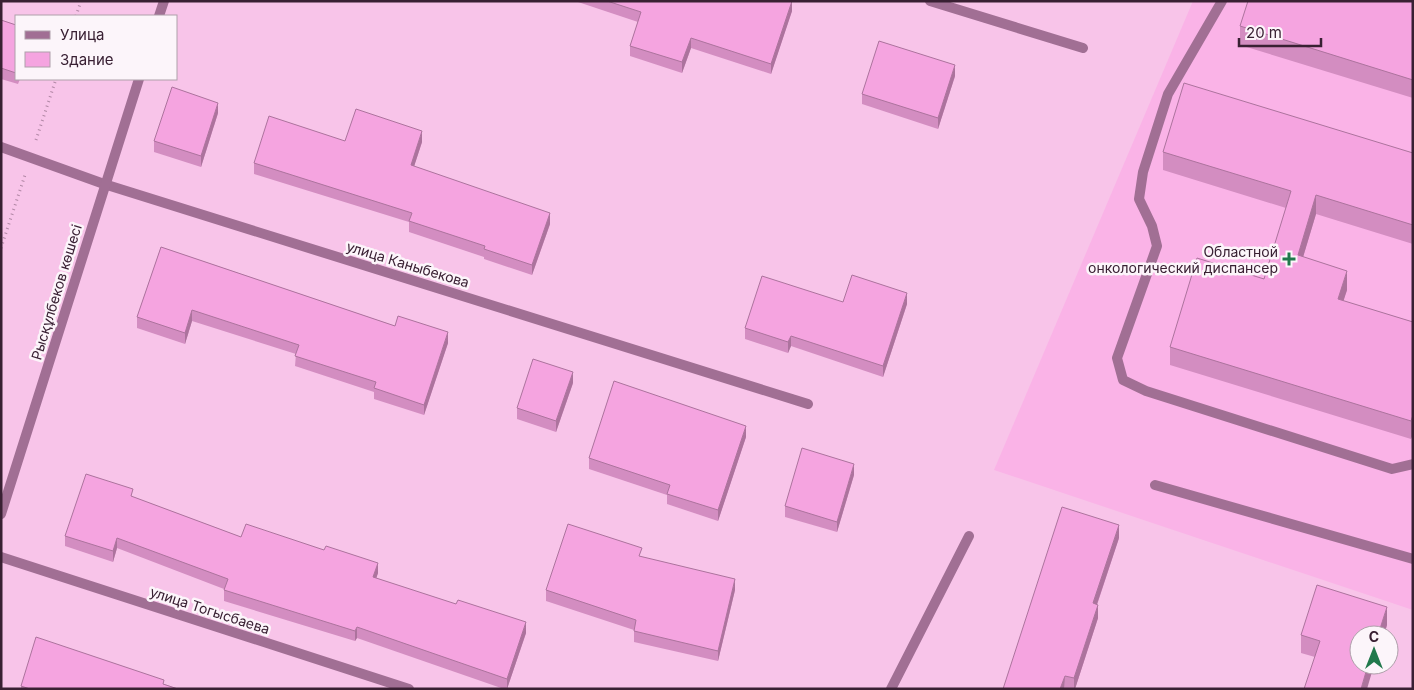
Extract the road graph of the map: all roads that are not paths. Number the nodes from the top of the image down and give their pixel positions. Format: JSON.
{"nodes":[{"id":1,"x":164,"y":1,"type":"edge"},
{"id":2,"x":930,"y":1,"type":"edge"},
{"id":3,"x":1222,"y":1,"type":"edge"},
{"id":4,"x":159,"y":15,"type":"edge"},
{"id":5,"x":1083,"y":48,"type":"dead end"},
{"id":6,"x":139,"y":80,"type":"edge"},
{"id":7,"x":1,"y":147,"type":"edge"},
{"id":8,"x":104,"y":184,"type":"junction"},
{"id":9,"x":808,"y":404,"type":"dead end"},
{"id":10,"x":1413,"y":464,"type":"edge"},
{"id":11,"x":1156,"y":485,"type":"dead end"},
{"id":12,"x":1,"y":514,"type":"edge"},
{"id":13,"x":969,"y":536,"type":"dead end"},
{"id":14,"x":1,"y":557,"type":"edge"},
{"id":15,"x":1413,"y":559,"type":"edge"},
{"id":16,"x":409,"y":689,"type":"edge"},
{"id":17,"x":891,"y":689,"type":"edge"}],
"edges":[{"from":1,"to":4,"type":"street"},
{"from":2,"to":5,"type":"street"},
{"from":3,"to":10,"type":"street"},
{"from":6,"to":8,"type":"street","name":"Рысқұлбеков көшесі"},
{"from":7,"to":8,"type":"street","name":"улица Каныбекова"},
{"from":8,"to":9,"type":"street","name":"улица Каныбекова"},
{"from":8,"to":12,"type":"street","name":"Рысқұлбеков көшесі"},
{"from":11,"to":15,"type":"street"},
{"from":13,"to":17,"type":"street"},
{"from":14,"to":16,"type":"street","name":"улица Тогысбаева"}]}
